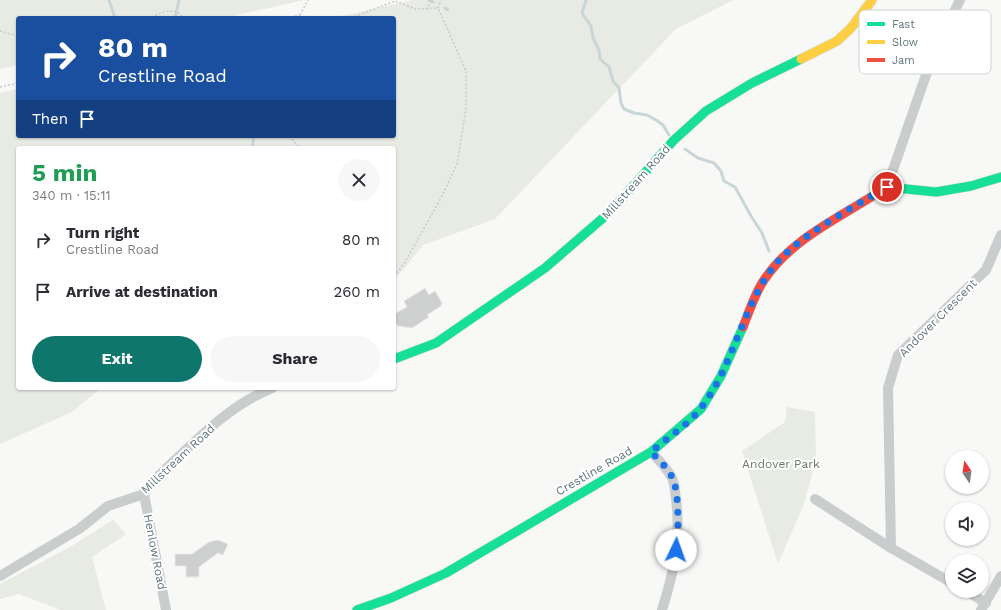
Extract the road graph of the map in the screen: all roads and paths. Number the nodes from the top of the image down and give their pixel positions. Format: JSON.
{"nodes":[{"id":1,"x":308,"y":0,"type":"edge"},
{"id":2,"x":431,"y":0,"type":"edge"},
{"id":3,"x":441,"y":0,"type":"edge"},
{"id":4,"x":872,"y":0,"type":"edge"},
{"id":5,"x":960,"y":0,"type":"edge"},
{"id":6,"x":438,"y":8,"type":"junction"},
{"id":7,"x":427,"y":10,"type":"junction"},
{"id":8,"x":864,"y":10,"type":"edge"},
{"id":9,"x":955,"y":10,"type":"edge"},
{"id":10,"x":300,"y":15,"type":"joint"},
{"id":11,"x":154,"y":16,"type":"edge"},
{"id":12,"x":181,"y":16,"type":"edge"},
{"id":13,"x":296,"y":16,"type":"edge"},
{"id":14,"x":356,"y":16,"type":"edge"},
{"id":15,"x":859,"y":17,"type":"edge"},
{"id":16,"x":0,"y":31,"type":"edge"},
{"id":17,"x":16,"y":35,"type":"edge"},
{"id":18,"x":926,"y":74,"type":"edge"},
{"id":19,"x":16,"y":84,"type":"edge"},
{"id":20,"x":0,"y":87,"type":"edge"},
{"id":21,"x":291,"y":138,"type":"edge"},
{"id":22,"x":298,"y":146,"type":"edge"},
{"id":23,"x":1001,"y":177,"type":"edge"},
{"id":24,"x":887,"y":187,"type":"junction"},
{"id":25,"x":1001,"y":235,"type":"edge"},
{"id":26,"x":396,"y":274,"type":"edge"},
{"id":27,"x":396,"y":358,"type":"edge"},
{"id":28,"x":267,"y":390,"type":"edge"},
{"id":29,"x":651,"y":452,"type":"junction"},
{"id":30,"x":144,"y":494,"type":"junction"},
{"id":31,"x":815,"y":499,"type":"dead end"},
{"id":32,"x":890,"y":548,"type":"junction"},
{"id":33,"x":0,"y":576,"type":"edge"},
{"id":34,"x":1001,"y":576,"type":"edge"},
{"id":35,"x":945,"y":579,"type":"edge"},
{"id":36,"x":973,"y":598,"type":"edge"},
{"id":37,"x":983,"y":607,"type":"edge"},
{"id":38,"x":166,"y":610,"type":"edge"},
{"id":39,"x":357,"y":610,"type":"edge"},
{"id":40,"x":662,"y":610,"type":"edge"}],
"edges":[{"from":1,"to":10,"type":"path"},
{"from":2,"to":7,"type":"path"},
{"from":3,"to":6,"type":"path"},
{"from":4,"to":8,"type":"street","name":"Millstream Road"},
{"from":5,"to":9,"type":"street"},
{"from":6,"to":7,"type":"path"},
{"from":6,"to":26,"type":"path"},
{"from":7,"to":14,"type":"path"},
{"from":10,"to":13,"type":"path"},
{"from":11,"to":12,"type":"path"},
{"from":15,"to":27,"type":"street","name":"Millstream Road"},
{"from":16,"to":17,"type":"path"},
{"from":18,"to":24,"type":"street"},
{"from":19,"to":20,"type":"path"},
{"from":21,"to":22,"type":"path"},
{"from":23,"to":24,"type":"street"},
{"from":24,"to":29,"type":"street","name":"Crestline Road"},
{"from":25,"to":32,"type":"street","name":"Andover Crescent"},
{"from":28,"to":30,"type":"street","name":"Millstream Road"},
{"from":29,"to":39,"type":"street","name":"Crestline Road"},
{"from":29,"to":40,"type":"street"},
{"from":30,"to":33,"type":"street","name":"Millstream Road"},
{"from":30,"to":38,"type":"street","name":"Henlow Road"},
{"from":31,"to":32,"type":"street"},
{"from":32,"to":35,"type":"street"},
{"from":34,"to":37,"type":"street"},
{"from":36,"to":37,"type":"street"}]}
